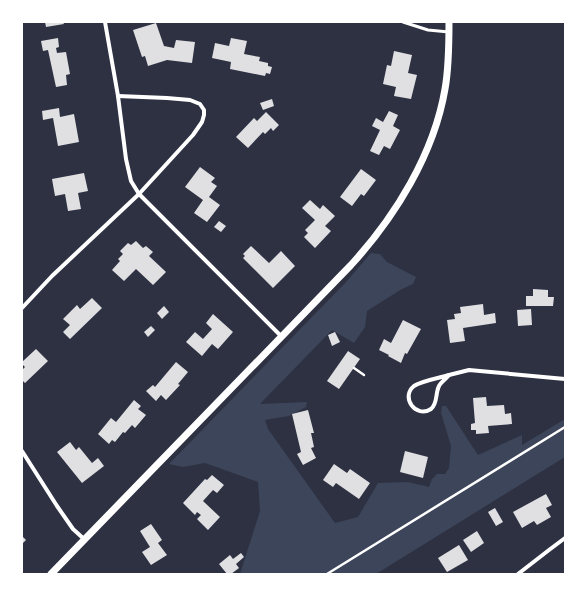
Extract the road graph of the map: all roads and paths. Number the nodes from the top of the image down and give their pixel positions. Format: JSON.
{"nodes":[{"id":1,"x":105,"y":22,"type":"edge"},
{"id":2,"x":404,"y":22,"type":"edge"},
{"id":3,"x":449,"y":22,"type":"edge"},
{"id":4,"x":449,"y":32,"type":"junction"},
{"id":5,"x":118,"y":96,"type":"junction"},
{"id":6,"x":139,"y":194,"type":"junction"},
{"id":7,"x":22,"y":308,"type":"edge"},
{"id":8,"x":282,"y":337,"type":"junction"},
{"id":9,"x":354,"y":368,"type":"dead end"},
{"id":10,"x":364,"y":375,"type":"dead end"},
{"id":11,"x":449,"y":375,"type":"junction"},
{"id":12,"x":565,"y":380,"type":"edge"},
{"id":13,"x":565,"y":427,"type":"edge"},
{"id":14,"x":22,"y":451,"type":"edge"},
{"id":15,"x":565,"y":538,"type":"edge"},
{"id":16,"x":84,"y":539,"type":"junction"},
{"id":17,"x":51,"y":574,"type":"edge"},
{"id":18,"x":328,"y":574,"type":"edge"},
{"id":19,"x":518,"y":574,"type":"edge"}],
"edges":[{"from":1,"to":5,"type":"street"},
{"from":2,"to":4,"type":"lane"},
{"from":3,"to":4,"type":"street"},
{"from":4,"to":8,"type":"street"},
{"from":5,"to":6,"type":"street"},
{"from":5,"to":6,"type":"street"},
{"from":6,"to":7,"type":"street"},
{"from":6,"to":8,"type":"street"},
{"from":8,"to":16,"type":"street"},
{"from":9,"to":10,"type":"path"},
{"from":11,"to":11,"type":"street"},
{"from":11,"to":12,"type":"street"},
{"from":13,"to":18,"type":"path"},
{"from":14,"to":16,"type":"street"},
{"from":15,"to":19,"type":"street"},
{"from":16,"to":17,"type":"street"}]}
